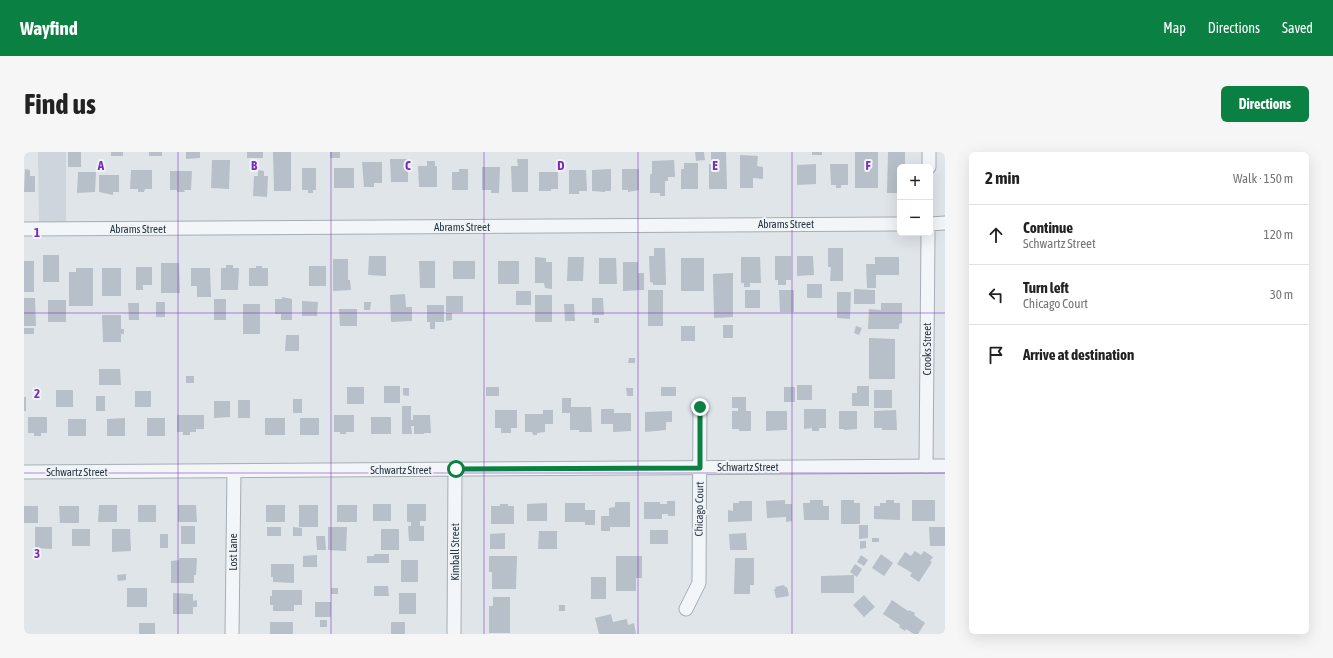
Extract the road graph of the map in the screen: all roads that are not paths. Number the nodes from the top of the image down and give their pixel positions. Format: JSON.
{"nodes":[{"id":1,"x":929,"y":152,"type":"edge"},
{"id":2,"x":929,"y":164,"type":"edge"},
{"id":3,"x":945,"y":223,"type":"edge"},
{"id":4,"x":897,"y":224,"type":"edge"},
{"id":5,"x":933,"y":224,"type":"edge"},
{"id":6,"x":24,"y":229,"type":"edge"},
{"id":7,"x":928,"y":236,"type":"edge"},
{"id":8,"x":700,"y":407,"type":"dead end"},
{"id":9,"x":926,"y":466,"type":"junction"},
{"id":10,"x":945,"y":466,"type":"edge"},
{"id":11,"x":700,"y":468,"type":"junction"},
{"id":12,"x":456,"y":469,"type":"junction"},
{"id":13,"x":234,"y":471,"type":"junction"},
{"id":14,"x":24,"y":472,"type":"edge"},
{"id":15,"x":686,"y":609,"type":"dead end"},
{"id":16,"x":232,"y":634,"type":"edge"},
{"id":17,"x":454,"y":634,"type":"edge"}],
"edges":[{"from":1,"to":2,"type":"street"},
{"from":3,"to":5,"type":"street"},
{"from":4,"to":6,"type":"street","name":"Abrams Street"},
{"from":7,"to":9,"type":"street","name":"Crooks Street"},
{"from":8,"to":11,"type":"street","name":"Chicago Court"},
{"from":9,"to":10,"type":"street","name":"Schwartz Street"},
{"from":9,"to":11,"type":"street","name":"Schwartz Street"},
{"from":11,"to":12,"type":"street","name":"Schwartz Street"},
{"from":11,"to":15,"type":"street","name":"Chicago Court"},
{"from":12,"to":13,"type":"street","name":"Schwartz Street"},
{"from":12,"to":17,"type":"street","name":"Kimball Street"},
{"from":13,"to":14,"type":"street","name":"Schwartz Street"},
{"from":13,"to":16,"type":"street","name":"Lost Lane"}]}
